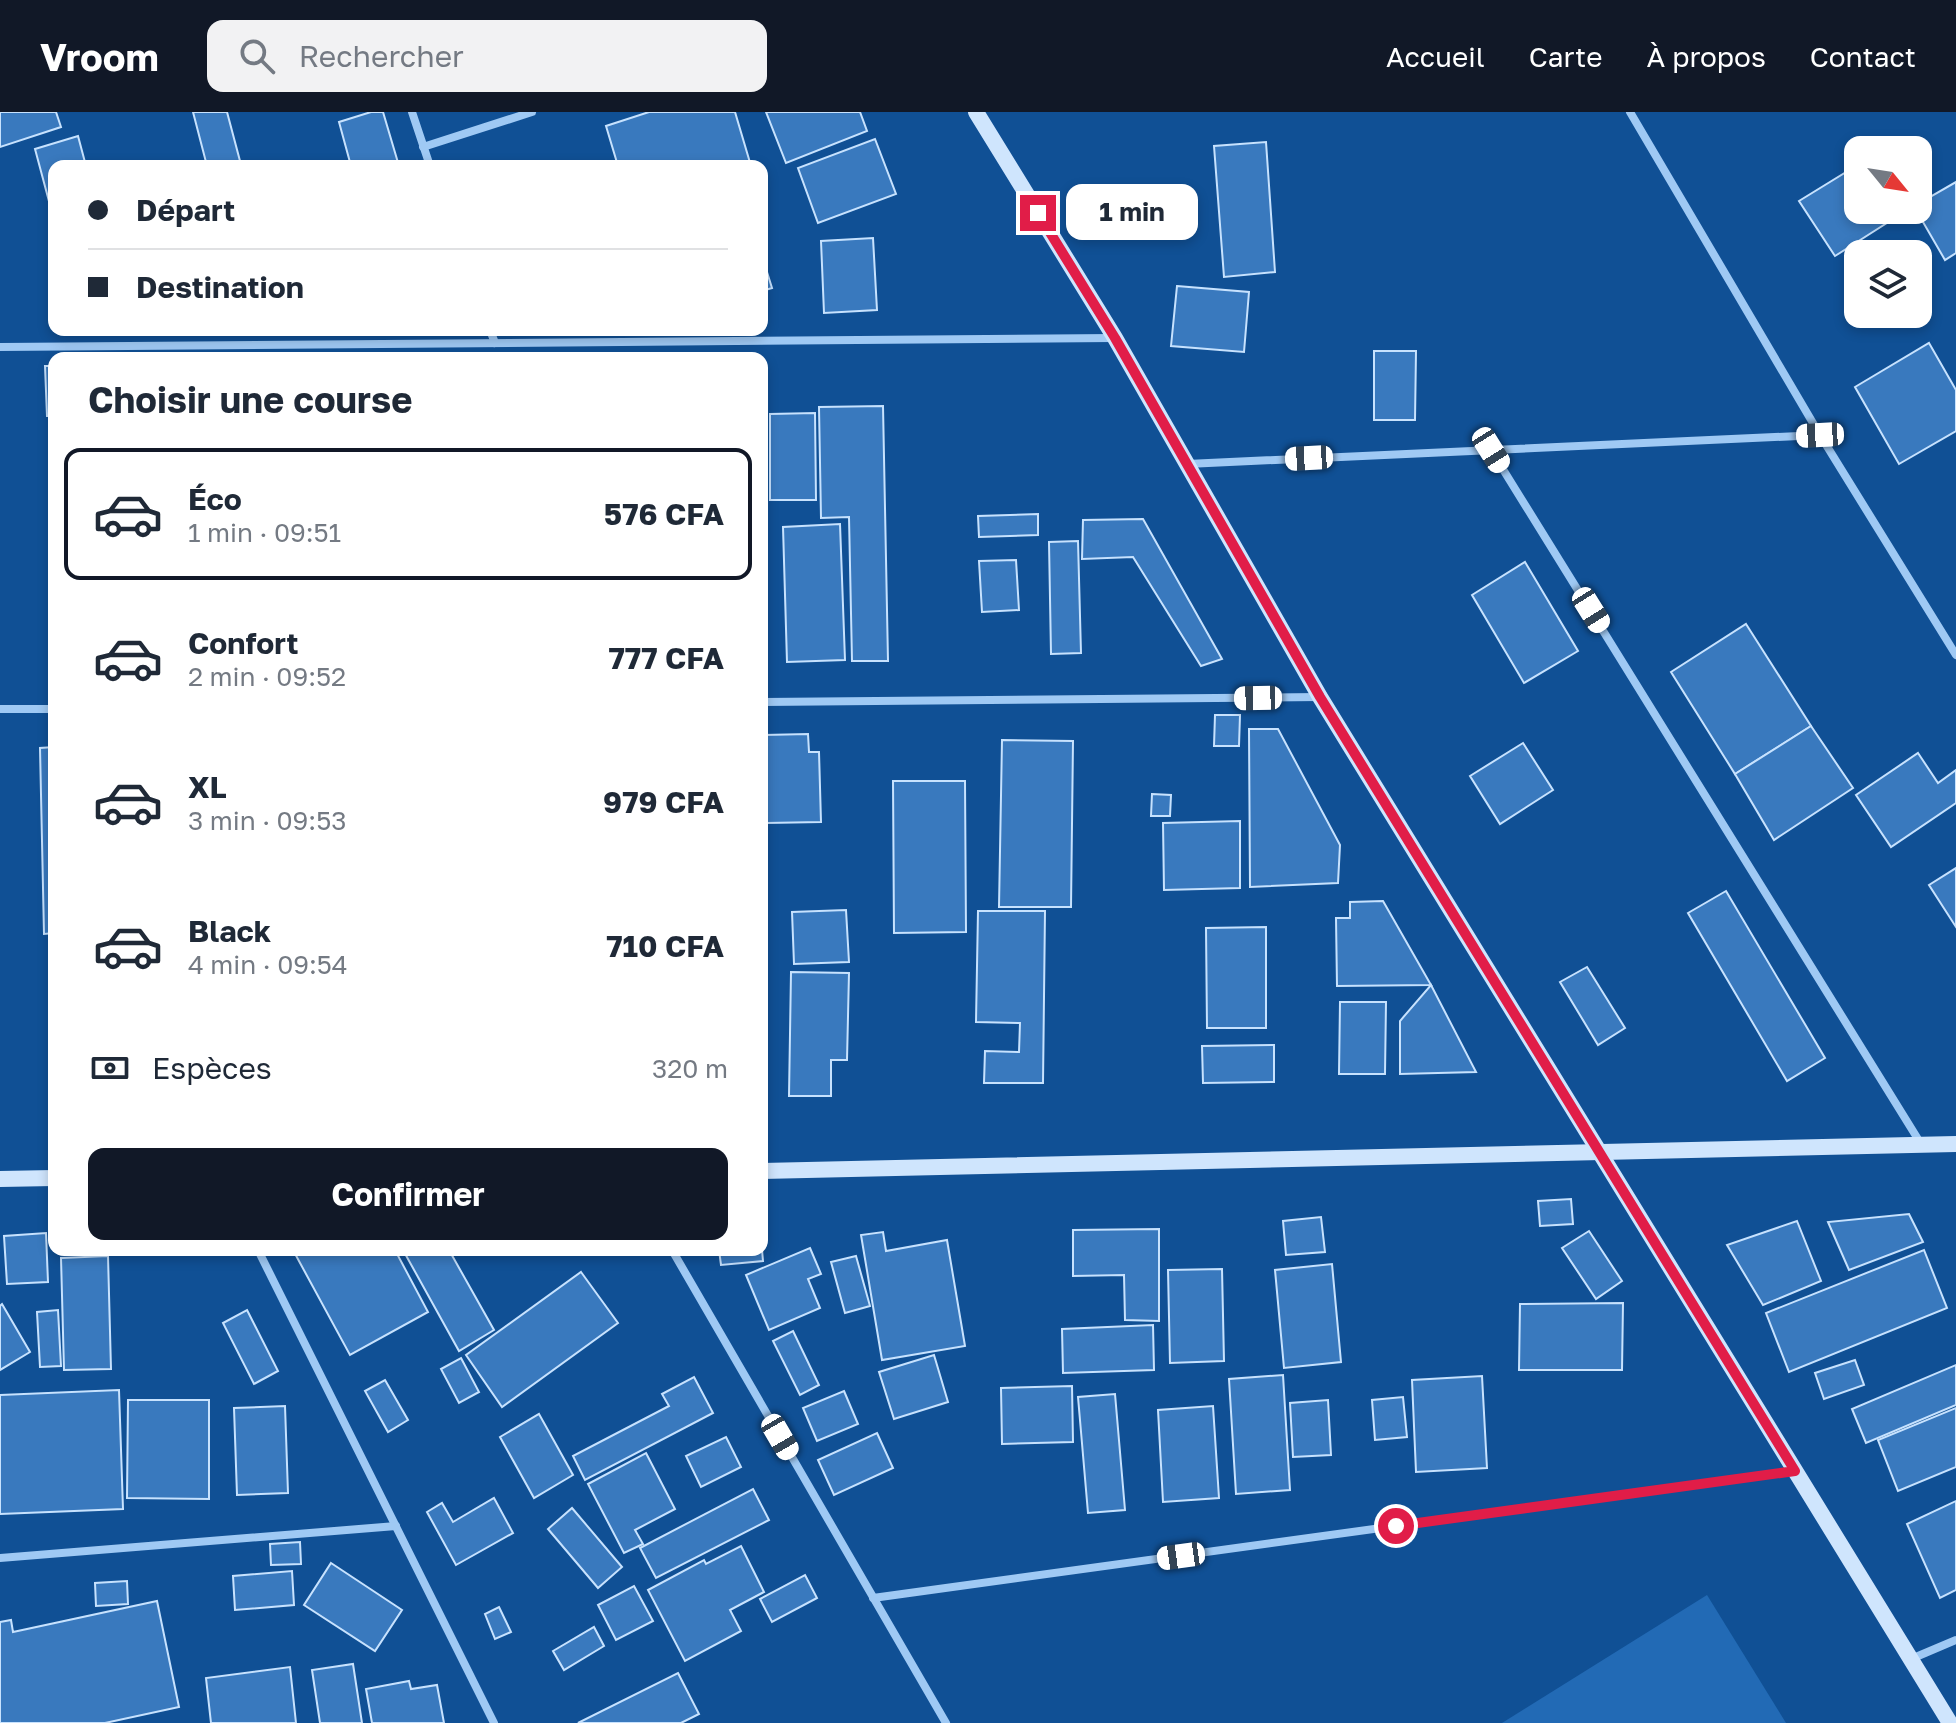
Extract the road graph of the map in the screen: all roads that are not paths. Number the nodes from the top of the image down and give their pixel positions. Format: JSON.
{"nodes":[{"id":1,"x":412,"y":112,"type":"edge"},
{"id":2,"x":532,"y":112,"type":"edge"},
{"id":3,"x":976,"y":112,"type":"edge"},
{"id":4,"x":1630,"y":112,"type":"edge"},
{"id":5,"x":423,"y":147,"type":"junction"},
{"id":6,"x":428,"y":160,"type":"edge"},
{"id":7,"x":492,"y":336,"type":"edge"},
{"id":8,"x":1115,"y":338,"type":"junction"},
{"id":9,"x":495,"y":343,"type":"junction"},
{"id":10,"x":0,"y":347,"type":"edge"},
{"id":11,"x":1820,"y":435,"type":"junction"},
{"id":12,"x":1491,"y":450,"type":"junction"},
{"id":13,"x":1187,"y":464,"type":"junction"},
{"id":14,"x":1956,"y":655,"type":"edge"},
{"id":15,"x":1320,"y":697,"type":"junction"},
{"id":16,"x":768,"y":702,"type":"edge"},
{"id":17,"x":0,"y":709,"type":"edge"},
{"id":18,"x":48,"y":709,"type":"edge"},
{"id":19,"x":1956,"y":1144,"type":"edge"},
{"id":20,"x":1922,"y":1145,"type":"junction"},
{"id":21,"x":1597,"y":1150,"type":"junction"},
{"id":22,"x":768,"y":1171,"type":"edge"},
{"id":23,"x":48,"y":1178,"type":"edge"},
{"id":24,"x":0,"y":1179,"type":"edge"},
{"id":25,"x":261,"y":1256,"type":"edge"},
{"id":26,"x":675,"y":1256,"type":"edge"},
{"id":27,"x":1795,"y":1471,"type":"junction"},
{"id":28,"x":396,"y":1526,"type":"junction"},
{"id":29,"x":0,"y":1558,"type":"edge"},
{"id":30,"x":873,"y":1598,"type":"junction"},
{"id":31,"x":1956,"y":1640,"type":"edge"},
{"id":32,"x":1911,"y":1659,"type":"junction"},
{"id":33,"x":494,"y":1723,"type":"edge"},
{"id":34,"x":946,"y":1723,"type":"edge"},
{"id":35,"x":1950,"y":1723,"type":"edge"}],
"edges":[{"from":1,"to":5,"type":"street"},
{"from":2,"to":5,"type":"street"},
{"from":3,"to":8,"type":"street"},
{"from":4,"to":11,"type":"street"},
{"from":5,"to":6,"type":"street"},
{"from":7,"to":9,"type":"street"},
{"from":8,"to":9,"type":"street"},
{"from":8,"to":13,"type":"street"},
{"from":9,"to":10,"type":"street"},
{"from":11,"to":12,"type":"street"},
{"from":11,"to":14,"type":"street"},
{"from":12,"to":13,"type":"street"},
{"from":12,"to":20,"type":"street"},
{"from":13,"to":15,"type":"street"},
{"from":15,"to":16,"type":"street"},
{"from":15,"to":21,"type":"street"},
{"from":17,"to":18,"type":"street"},
{"from":19,"to":20,"type":"street"},
{"from":20,"to":21,"type":"street"},
{"from":21,"to":22,"type":"street"},
{"from":21,"to":27,"type":"street"},
{"from":23,"to":24,"type":"street"},
{"from":25,"to":28,"type":"street"},
{"from":26,"to":30,"type":"street"},
{"from":27,"to":30,"type":"street"},
{"from":27,"to":32,"type":"street"},
{"from":28,"to":29,"type":"street"},
{"from":28,"to":33,"type":"street"},
{"from":30,"to":34,"type":"street"},
{"from":31,"to":32,"type":"street"},
{"from":32,"to":35,"type":"street"}]}
